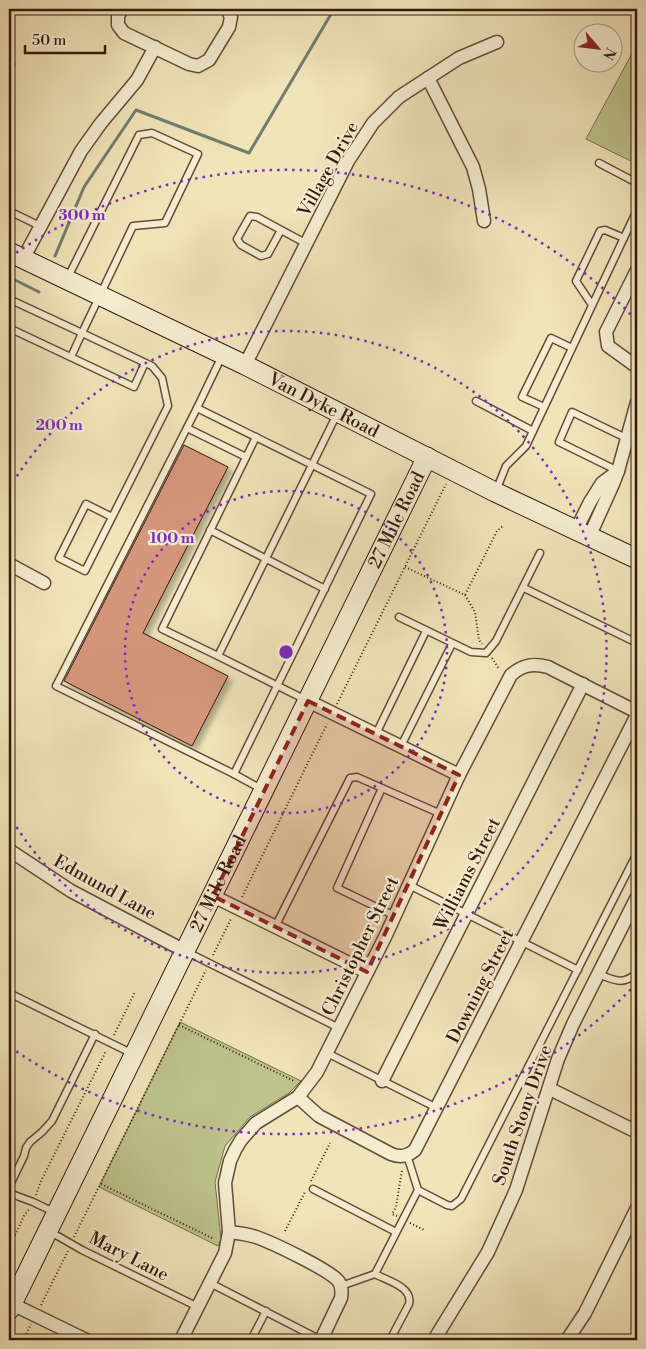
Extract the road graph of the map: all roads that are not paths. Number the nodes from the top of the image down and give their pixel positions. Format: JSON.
{"nodes":[{"id":1,"x":122,"y":9,"type":"edge"},
{"id":2,"x":227,"y":9,"type":"edge"},
{"id":3,"x":497,"y":42,"type":"dead end"},
{"id":4,"x":154,"y":47,"type":"junction"},
{"id":5,"x":428,"y":78,"type":"junction"},
{"id":6,"x":599,"y":163,"type":"dead end"},
{"id":7,"x":637,"y":183,"type":"edge"},
{"id":8,"x":637,"y":210,"type":"edge"},
{"id":9,"x":9,"y":211,"type":"edge"},
{"id":10,"x":484,"y":222,"type":"dead end"},
{"id":11,"x":40,"y":226,"type":"junction"},
{"id":12,"x":281,"y":230,"type":"junction"},
{"id":13,"x":624,"y":238,"type":"junction"},
{"id":14,"x":307,"y":244,"type":"junction"},
{"id":15,"x":16,"y":256,"type":"edge"},
{"id":16,"x":637,"y":270,"type":"edge"},
{"id":17,"x":67,"y":280,"type":"junction"},
{"id":18,"x":100,"y":296,"type":"junction"},
{"id":19,"x":9,"y":298,"type":"edge"},
{"id":20,"x":592,"y":305,"type":"junction"},
{"id":21,"x":9,"y":328,"type":"edge"},
{"id":22,"x":82,"y":333,"type":"junction"},
{"id":23,"x":572,"y":348,"type":"junction"},
{"id":24,"x":223,"y":355,"type":"junction"},
{"id":25,"x":71,"y":358,"type":"junction"},
{"id":26,"x":145,"y":363,"type":"junction"},
{"id":27,"x":245,"y":366,"type":"junction"},
{"id":28,"x":637,"y":367,"type":"edge"},
{"id":29,"x":476,"y":401,"type":"dead end"},
{"id":30,"x":637,"y":402,"type":"edge"},
{"id":31,"x":544,"y":407,"type":"junction"},
{"id":32,"x":197,"y":408,"type":"junction"},
{"id":33,"x":338,"y":413,"type":"junction"},
{"id":34,"x":187,"y":428,"type":"junction"},
{"id":35,"x":533,"y":431,"type":"junction"},
{"id":36,"x":256,"y":437,"type":"junction"},
{"id":37,"x":626,"y":438,"type":"junction"},
{"id":38,"x":246,"y":457,"type":"junction"},
{"id":39,"x":427,"y":457,"type":"junction"},
{"id":40,"x":312,"y":466,"type":"junction"},
{"id":41,"x":618,"y":471,"type":"junction"},
{"id":42,"x":496,"y":492,"type":"junction"},
{"id":43,"x":112,"y":517,"type":"junction"},
{"id":44,"x":210,"y":530,"type":"junction"},
{"id":45,"x":583,"y":533,"type":"junction"},
{"id":46,"x":540,"y":553,"type":"dead end"},
{"id":47,"x":266,"y":559,"type":"junction"},
{"id":48,"x":637,"y":559,"type":"edge"},
{"id":49,"x":9,"y":564,"type":"edge"},
{"id":50,"x":44,"y":584,"type":"dead end"},
{"id":51,"x":524,"y":588,"type":"junction"},
{"id":52,"x":325,"y":589,"type":"junction"},
{"id":53,"x":399,"y":617,"type":"dead end"},
{"id":54,"x":426,"y":631,"type":"junction"},
{"id":55,"x":637,"y":643,"type":"edge"},
{"id":56,"x":452,"y":644,"type":"junction"},
{"id":57,"x":218,"y":656,"type":"junction"},
{"id":58,"x":583,"y":684,"type":"junction"},
{"id":59,"x":277,"y":686,"type":"junction"},
{"id":60,"x":308,"y":701,"type":"junction"},
{"id":61,"x":637,"y":713,"type":"edge"},
{"id":62,"x":376,"y":734,"type":"junction"},
{"id":63,"x":401,"y":746,"type":"junction"},
{"id":64,"x":234,"y":774,"type":"junction"},
{"id":65,"x":459,"y":775,"type":"junction"},
{"id":66,"x":382,"y":788,"type":"junction"},
{"id":67,"x":264,"y":791,"type":"junction"},
{"id":68,"x":441,"y":814,"type":"junction"},
{"id":69,"x":9,"y":850,"type":"edge"},
{"id":70,"x":637,"y":853,"type":"edge"},
{"id":71,"x":409,"y":885,"type":"junction"},
{"id":72,"x":213,"y":896,"type":"junction"},
{"id":73,"x":637,"y":897,"type":"edge"},
{"id":74,"x":467,"y":914,"type":"junction"},
{"id":75,"x":395,"y":916,"type":"junction"},
{"id":76,"x":275,"y":927,"type":"junction"},
{"id":77,"x":522,"y":942,"type":"junction"},
{"id":78,"x":186,"y":951,"type":"junction"},
{"id":79,"x":578,"y":970,"type":"junction"},
{"id":80,"x":367,"y":972,"type":"junction"},
{"id":81,"x":637,"y":973,"type":"edge"},
{"id":82,"x":598,"y":974,"type":"junction"},
{"id":83,"x":9,"y":993,"type":"edge"},
{"id":84,"x":339,"y":1028,"type":"junction"},
{"id":85,"x":95,"y":1034,"type":"junction"},
{"id":86,"x":327,"y":1053,"type":"junction"},
{"id":87,"x":135,"y":1054,"type":"junction"},
{"id":88,"x":382,"y":1080,"type":"junction"},
{"id":89,"x":550,"y":1089,"type":"junction"},
{"id":90,"x":298,"y":1096,"type":"junction"},
{"id":91,"x":438,"y":1109,"type":"junction"},
{"id":92,"x":637,"y":1132,"type":"edge"},
{"id":93,"x":407,"y":1155,"type":"junction"},
{"id":94,"x":9,"y":1187,"type":"edge"},
{"id":95,"x":313,"y":1189,"type":"dead end"},
{"id":96,"x":418,"y":1190,"type":"junction"},
{"id":97,"x":9,"y":1193,"type":"edge"},
{"id":98,"x":637,"y":1208,"type":"edge"},
{"id":99,"x":56,"y":1213,"type":"junction"},
{"id":100,"x":47,"y":1231,"type":"junction"},
{"id":101,"x":229,"y":1232,"type":"junction"},
{"id":102,"x":396,"y":1232,"type":"junction"},
{"id":103,"x":375,"y":1274,"type":"junction"},
{"id":104,"x":210,"y":1283,"type":"junction"},
{"id":105,"x":341,"y":1286,"type":"junction"},
{"id":106,"x":10,"y":1307,"type":"edge"},
{"id":107,"x":198,"y":1307,"type":"junction"},
{"id":108,"x":266,"y":1311,"type":"junction"},
{"id":109,"x":86,"y":1340,"type":"edge"},
{"id":110,"x":181,"y":1340,"type":"edge"},
{"id":111,"x":251,"y":1340,"type":"edge"},
{"id":112,"x":321,"y":1340,"type":"edge"},
{"id":113,"x":390,"y":1340,"type":"edge"},
{"id":114,"x":434,"y":1340,"type":"edge"},
{"id":115,"x":567,"y":1340,"type":"edge"}],
"edges":[{"from":1,"to":4,"type":"street"},
{"from":2,"to":4,"type":"street"},
{"from":3,"to":5,"type":"street","name":"Village Drive"},
{"from":4,"to":11,"type":"street"},
{"from":5,"to":10,"type":"street"},
{"from":5,"to":14,"type":"street","name":"Village Drive"},
{"from":6,"to":7,"type":"lane"},
{"from":8,"to":13,"type":"lane"},
{"from":9,"to":11,"type":"lane"},
{"from":11,"to":15,"type":"street"},
{"from":12,"to":12,"type":"lane"},
{"from":12,"to":14,"type":"lane"},
{"from":13,"to":20,"type":"lane"},
{"from":13,"to":20,"type":"lane"},
{"from":14,"to":27,"type":"street","name":"Village Drive"},
{"from":15,"to":17,"type":"street","name":"Van Dyke Road"},
{"from":16,"to":28,"type":"street"},
{"from":17,"to":18,"type":"street","name":"Van Dyke Road"},
{"from":17,"to":18,"type":"lane"},
{"from":18,"to":22,"type":"lane"},
{"from":18,"to":24,"type":"street","name":"Van Dyke Road"},
{"from":19,"to":22,"type":"lane"},
{"from":20,"to":23,"type":"lane"},
{"from":21,"to":25,"type":"lane"},
{"from":22,"to":25,"type":"lane"},
{"from":22,"to":26,"type":"lane"},
{"from":23,"to":31,"type":"lane"},
{"from":23,"to":31,"type":"lane"},
{"from":24,"to":27,"type":"street","name":"Van Dyke Road"},
{"from":24,"to":32,"type":"lane"},
{"from":25,"to":26,"type":"lane"},
{"from":26,"to":43,"type":"lane"},
{"from":27,"to":33,"type":"street","name":"Van Dyke Road"},
{"from":29,"to":35,"type":"lane"},
{"from":30,"to":37,"type":"street"},
{"from":31,"to":35,"type":"lane"},
{"from":32,"to":34,"type":"lane"},
{"from":32,"to":36,"type":"lane"},
{"from":33,"to":39,"type":"street","name":"Van Dyke Road"},
{"from":33,"to":40,"type":"lane"},
{"from":34,"to":38,"type":"lane"},
{"from":34,"to":64,"type":"lane"},
{"from":35,"to":42,"type":"lane"},
{"from":36,"to":38,"type":"lane"},
{"from":36,"to":40,"type":"lane"},
{"from":37,"to":41,"type":"street"},
{"from":37,"to":41,"type":"lane"},
{"from":38,"to":44,"type":"lane"},
{"from":39,"to":42,"type":"street","name":"Van Dyke Road"},
{"from":39,"to":60,"type":"street","name":"27 Mile Road"},
{"from":40,"to":47,"type":"lane"},
{"from":40,"to":52,"type":"lane"},
{"from":41,"to":45,"type":"street"},
{"from":42,"to":45,"type":"street","name":"Van Dyke Road"},
{"from":43,"to":43,"type":"lane"},
{"from":44,"to":47,"type":"lane"},
{"from":44,"to":57,"type":"lane"},
{"from":45,"to":48,"type":"street","name":"Van Dyke Road"},
{"from":46,"to":51,"type":"lane"},
{"from":47,"to":52,"type":"lane"},
{"from":47,"to":57,"type":"lane"},
{"from":49,"to":50,"type":"street"},
{"from":51,"to":55,"type":"lane"},
{"from":51,"to":56,"type":"lane"},
{"from":52,"to":59,"type":"lane"},
{"from":53,"to":54,"type":"lane"},
{"from":54,"to":56,"type":"lane"},
{"from":54,"to":62,"type":"lane"},
{"from":56,"to":63,"type":"lane"},
{"from":57,"to":59,"type":"lane"},
{"from":58,"to":61,"type":"street","name":"Christopher Street"},
{"from":58,"to":65,"type":"street","name":"Christopher Street"},
{"from":58,"to":74,"type":"street","name":"Williams Street"},
{"from":59,"to":60,"type":"lane"},
{"from":59,"to":64,"type":"lane"},
{"from":60,"to":62,"type":"street"},
{"from":60,"to":67,"type":"street","name":"27 Mile Road"},
{"from":61,"to":77,"type":"street","name":"Downing Street"},
{"from":62,"to":63,"type":"street"},
{"from":63,"to":65,"type":"street"},
{"from":64,"to":67,"type":"lane"},
{"from":65,"to":68,"type":"street","name":"Christopher Street"},
{"from":66,"to":68,"type":"lane"},
{"from":66,"to":75,"type":"lane"},
{"from":66,"to":76,"type":"lane"},
{"from":67,"to":72,"type":"street","name":"27 Mile Road"},
{"from":68,"to":71,"type":"street","name":"Christopher Street"},
{"from":69,"to":78,"type":"street","name":"Edmund Lane"},
{"from":70,"to":79,"type":"lane"},
{"from":71,"to":74,"type":"lane"},
{"from":71,"to":75,"type":"street","name":"Christopher Street"},
{"from":72,"to":76,"type":"street"},
{"from":72,"to":78,"type":"street","name":"27 Mile Road"},
{"from":73,"to":82,"type":"street","name":"South Stony Drive"},
{"from":74,"to":77,"type":"lane"},
{"from":74,"to":88,"type":"street","name":"Williams Street"},
{"from":75,"to":80,"type":"street","name":"Christopher Street"},
{"from":76,"to":80,"type":"street"},
{"from":77,"to":79,"type":"lane"},
{"from":77,"to":91,"type":"street","name":"Downing Street"},
{"from":78,"to":84,"type":"lane"},
{"from":78,"to":87,"type":"street","name":"27 Mile Road"},
{"from":79,"to":96,"type":"lane"},
{"from":80,"to":84,"type":"street","name":"Christopher Street"},
{"from":81,"to":82,"type":"lane"},
{"from":82,"to":89,"type":"street","name":"South Stony Drive"},
{"from":83,"to":85,"type":"lane"},
{"from":84,"to":86,"type":"street","name":"Christopher Street"},
{"from":85,"to":87,"type":"lane"},
{"from":85,"to":94,"type":"lane"},
{"from":86,"to":88,"type":"lane"},
{"from":86,"to":90,"type":"street","name":"Christopher Street"},
{"from":87,"to":99,"type":"street","name":"27 Mile Road"},
{"from":88,"to":91,"type":"lane"},
{"from":89,"to":92,"type":"street"},
{"from":89,"to":114,"type":"street","name":"South Stony Drive"},
{"from":90,"to":93,"type":"street"},
{"from":90,"to":101,"type":"street","name":"Christopher Street"},
{"from":91,"to":93,"type":"street","name":"Downing Street"},
{"from":93,"to":96,"type":"lane"},
{"from":95,"to":102,"type":"lane"},
{"from":96,"to":102,"type":"lane"},
{"from":97,"to":99,"type":"lane"},
{"from":98,"to":115,"type":"street"},
{"from":99,"to":100,"type":"street","name":"27 Mile Road"},
{"from":100,"to":106,"type":"street","name":"27 Mile Road"},
{"from":100,"to":107,"type":"lane","name":"Mary Lane"},
{"from":101,"to":104,"type":"street","name":"Christopher Street"},
{"from":101,"to":105,"type":"street"},
{"from":102,"to":103,"type":"lane"},
{"from":103,"to":105,"type":"lane"},
{"from":103,"to":113,"type":"lane"},
{"from":104,"to":107,"type":"street","name":"Christopher Street"},
{"from":104,"to":108,"type":"lane"},
{"from":105,"to":112,"type":"street"},
{"from":106,"to":109,"type":"street"},
{"from":107,"to":110,"type":"street","name":"Christopher Street"},
{"from":108,"to":111,"type":"lane"},
{"from":108,"to":112,"type":"lane"}]}
